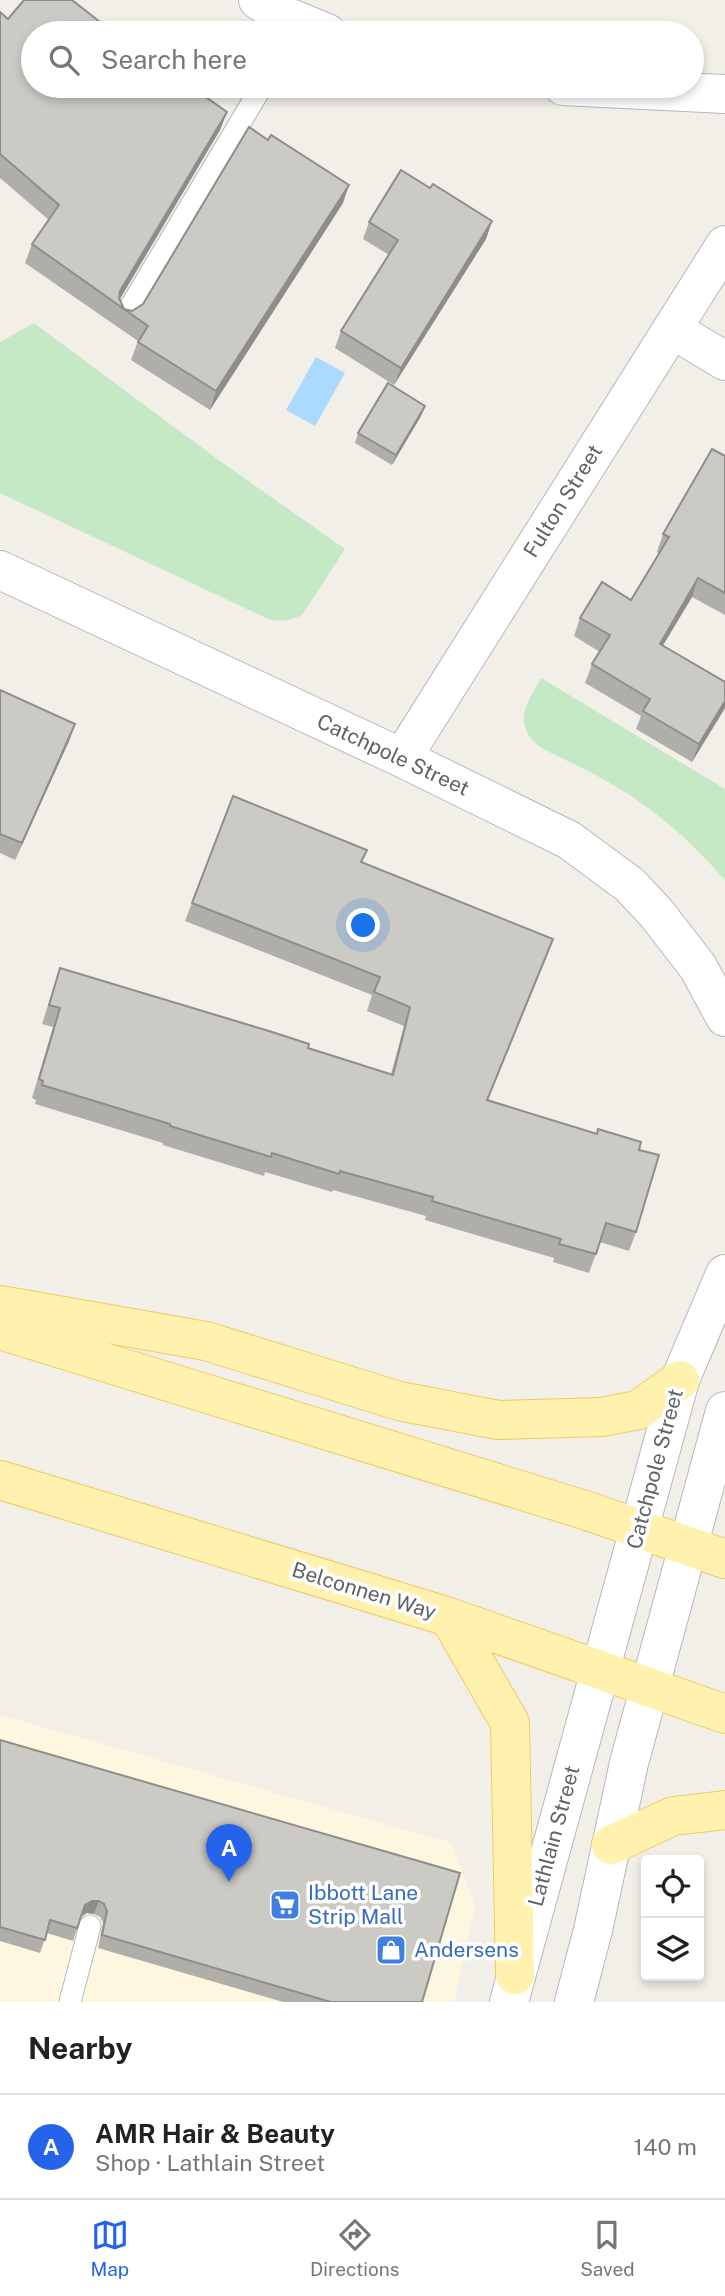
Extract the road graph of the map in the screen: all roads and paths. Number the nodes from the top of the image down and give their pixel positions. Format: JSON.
{"nodes":[{"id":1,"x":258,"y":0,"type":"edge"},
{"id":2,"x":292,"y":21,"type":"edge"},
{"id":3,"x":704,"y":93,"type":"edge"},
{"id":4,"x":725,"y":94,"type":"edge"},
{"id":5,"x":255,"y":98,"type":"edge"},
{"id":6,"x":725,"y":245,"type":"edge"},
{"id":7,"x":125,"y":316,"type":"edge"},
{"id":8,"x":672,"y":329,"type":"junction"},
{"id":9,"x":725,"y":361,"type":"edge"},
{"id":10,"x":0,"y":570,"type":"edge"},
{"id":11,"x":402,"y":758,"type":"junction"},
{"id":12,"x":725,"y":1017,"type":"edge"},
{"id":13,"x":725,"y":1274,"type":"edge"},
{"id":14,"x":0,"y":1306,"type":"edge"},
{"id":15,"x":0,"y":1330,"type":"edge"},
{"id":16,"x":680,"y":1380,"type":"junction"},
{"id":17,"x":725,"y":1411,"type":"edge"},
{"id":18,"x":0,"y":1480,"type":"edge"},
{"id":19,"x":639,"y":1529,"type":"junction"},
{"id":20,"x":688,"y":1546,"type":"junction"},
{"id":21,"x":725,"y":1559,"type":"edge"},
{"id":22,"x":449,"y":1617,"type":"junction"},
{"id":23,"x":600,"y":1669,"type":"junction"},
{"id":24,"x":650,"y":1687,"type":"junction"},
{"id":25,"x":725,"y":1714,"type":"edge"},
{"id":26,"x":725,"y":1810,"type":"edge"},
{"id":27,"x":611,"y":1845,"type":"junction"},
{"id":28,"x":90,"y":1926,"type":"dead end"},
{"id":29,"x":512,"y":1989,"type":"edge"},
{"id":30,"x":71,"y":2002,"type":"edge"},
{"id":31,"x":574,"y":2002,"type":"edge"}],
"edges":[{"from":1,"to":2,"type":"street"},
{"from":3,"to":4,"type":"street"},
{"from":5,"to":7,"type":"lane"},
{"from":6,"to":8,"type":"street","name":"Fulton Street"},
{"from":8,"to":9,"type":"street"},
{"from":8,"to":11,"type":"street","name":"Fulton Street"},
{"from":10,"to":11,"type":"street","name":"Catchpole Street"},
{"from":11,"to":12,"type":"street","name":"Catchpole Street"},
{"from":13,"to":16,"type":"street","name":"Catchpole Street"},
{"from":14,"to":16,"type":"main road"},
{"from":15,"to":19,"type":"main road"},
{"from":16,"to":19,"type":"street","name":"Catchpole Street"},
{"from":17,"to":20,"type":"street"},
{"from":18,"to":22,"type":"main road","name":"Belconnen Way"},
{"from":19,"to":20,"type":"main road"},
{"from":19,"to":23,"type":"street","name":"Catchpole Street"},
{"from":20,"to":21,"type":"main road"},
{"from":20,"to":24,"type":"street"},
{"from":22,"to":23,"type":"main road","name":"Belconnen Way"},
{"from":22,"to":29,"type":"main road"},
{"from":23,"to":24,"type":"main road","name":"Belconnen Way"},
{"from":23,"to":29,"type":"street","name":"Lathlain Street"},
{"from":24,"to":25,"type":"main road","name":"Belconnen Way"},
{"from":24,"to":27,"type":"street"},
{"from":26,"to":27,"type":"main road"},
{"from":27,"to":31,"type":"street"},
{"from":28,"to":30,"type":"lane"}]}
